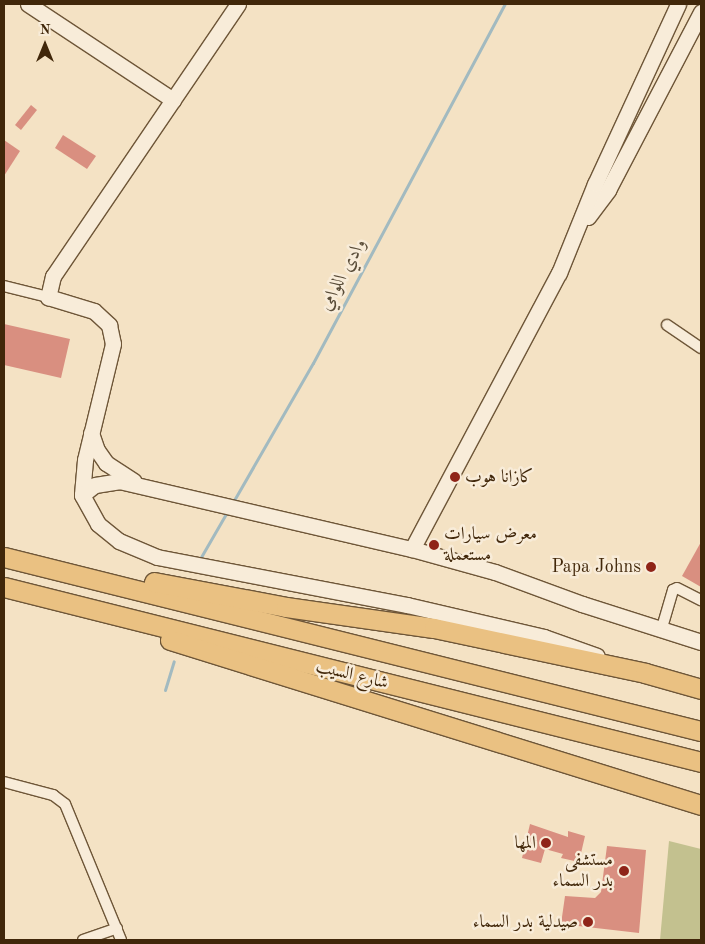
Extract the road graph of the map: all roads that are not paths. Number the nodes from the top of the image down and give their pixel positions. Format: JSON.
{"nodes":[{"id":1,"x":28,"y":4,"type":"edge"},
{"id":2,"x":238,"y":4,"type":"edge"},
{"id":3,"x":678,"y":4,"type":"edge"},
{"id":4,"x":701,"y":12,"type":"edge"},
{"id":5,"x":173,"y":100,"type":"junction"},
{"id":6,"x":575,"y":235,"type":"junction"},
{"id":7,"x":4,"y":286,"type":"edge"},
{"id":8,"x":48,"y":297,"type":"junction"},
{"id":9,"x":667,"y":324,"type":"dead end"},
{"id":10,"x":701,"y":348,"type":"edge"},
{"id":11,"x":91,"y":431,"type":"junction"},
{"id":12,"x":141,"y":485,"type":"junction"},
{"id":13,"x":82,"y":495,"type":"junction"},
{"id":14,"x":412,"y":550,"type":"junction"},
{"id":15,"x":4,"y":552,"type":"edge"},
{"id":16,"x":4,"y":557,"type":"edge"},
{"id":17,"x":4,"y":587,"type":"edge"},
{"id":18,"x":701,"y":600,"type":"edge"},
{"id":19,"x":75,"y":605,"type":"junction"},
{"id":20,"x":661,"y":631,"type":"junction"},
{"id":21,"x":701,"y":642,"type":"edge"},
{"id":22,"x":645,"y":673,"type":"junction"},
{"id":23,"x":701,"y":689,"type":"edge"},
{"id":24,"x":701,"y":731,"type":"edge"},
{"id":25,"x":701,"y":762,"type":"edge"},
{"id":26,"x":4,"y":782,"type":"edge"},
{"id":27,"x":701,"y":805,"type":"edge"},
{"id":28,"x":120,"y":936,"type":"edge"},
{"id":29,"x":84,"y":940,"type":"edge"}],
"edges":[{"from":1,"to":5,"type":"street"},
{"from":2,"to":5,"type":"street"},
{"from":3,"to":6,"type":"street"},
{"from":4,"to":6,"type":"street"},
{"from":5,"to":8,"type":"street"},
{"from":6,"to":14,"type":"street"},
{"from":7,"to":8,"type":"street"},
{"from":8,"to":11,"type":"street"},
{"from":9,"to":10,"type":"street"},
{"from":11,"to":12,"type":"street"},
{"from":11,"to":13,"type":"street"},
{"from":12,"to":13,"type":"street"},
{"from":12,"to":14,"type":"street"},
{"from":13,"to":22,"type":"street"},
{"from":14,"to":20,"type":"street"},
{"from":15,"to":22,"type":"highway"},
{"from":16,"to":24,"type":"highway","name":"شارع السيب"},
{"from":17,"to":19,"type":"highway","name":"شارع السيب"},
{"from":18,"to":20,"type":"street"},
{"from":19,"to":25,"type":"highway","name":"شارع السيب"},
{"from":19,"to":27,"type":"highway"},
{"from":20,"to":21,"type":"street"},
{"from":22,"to":23,"type":"highway"},
{"from":26,"to":28,"type":"street"},
{"from":28,"to":29,"type":"street"}]}
